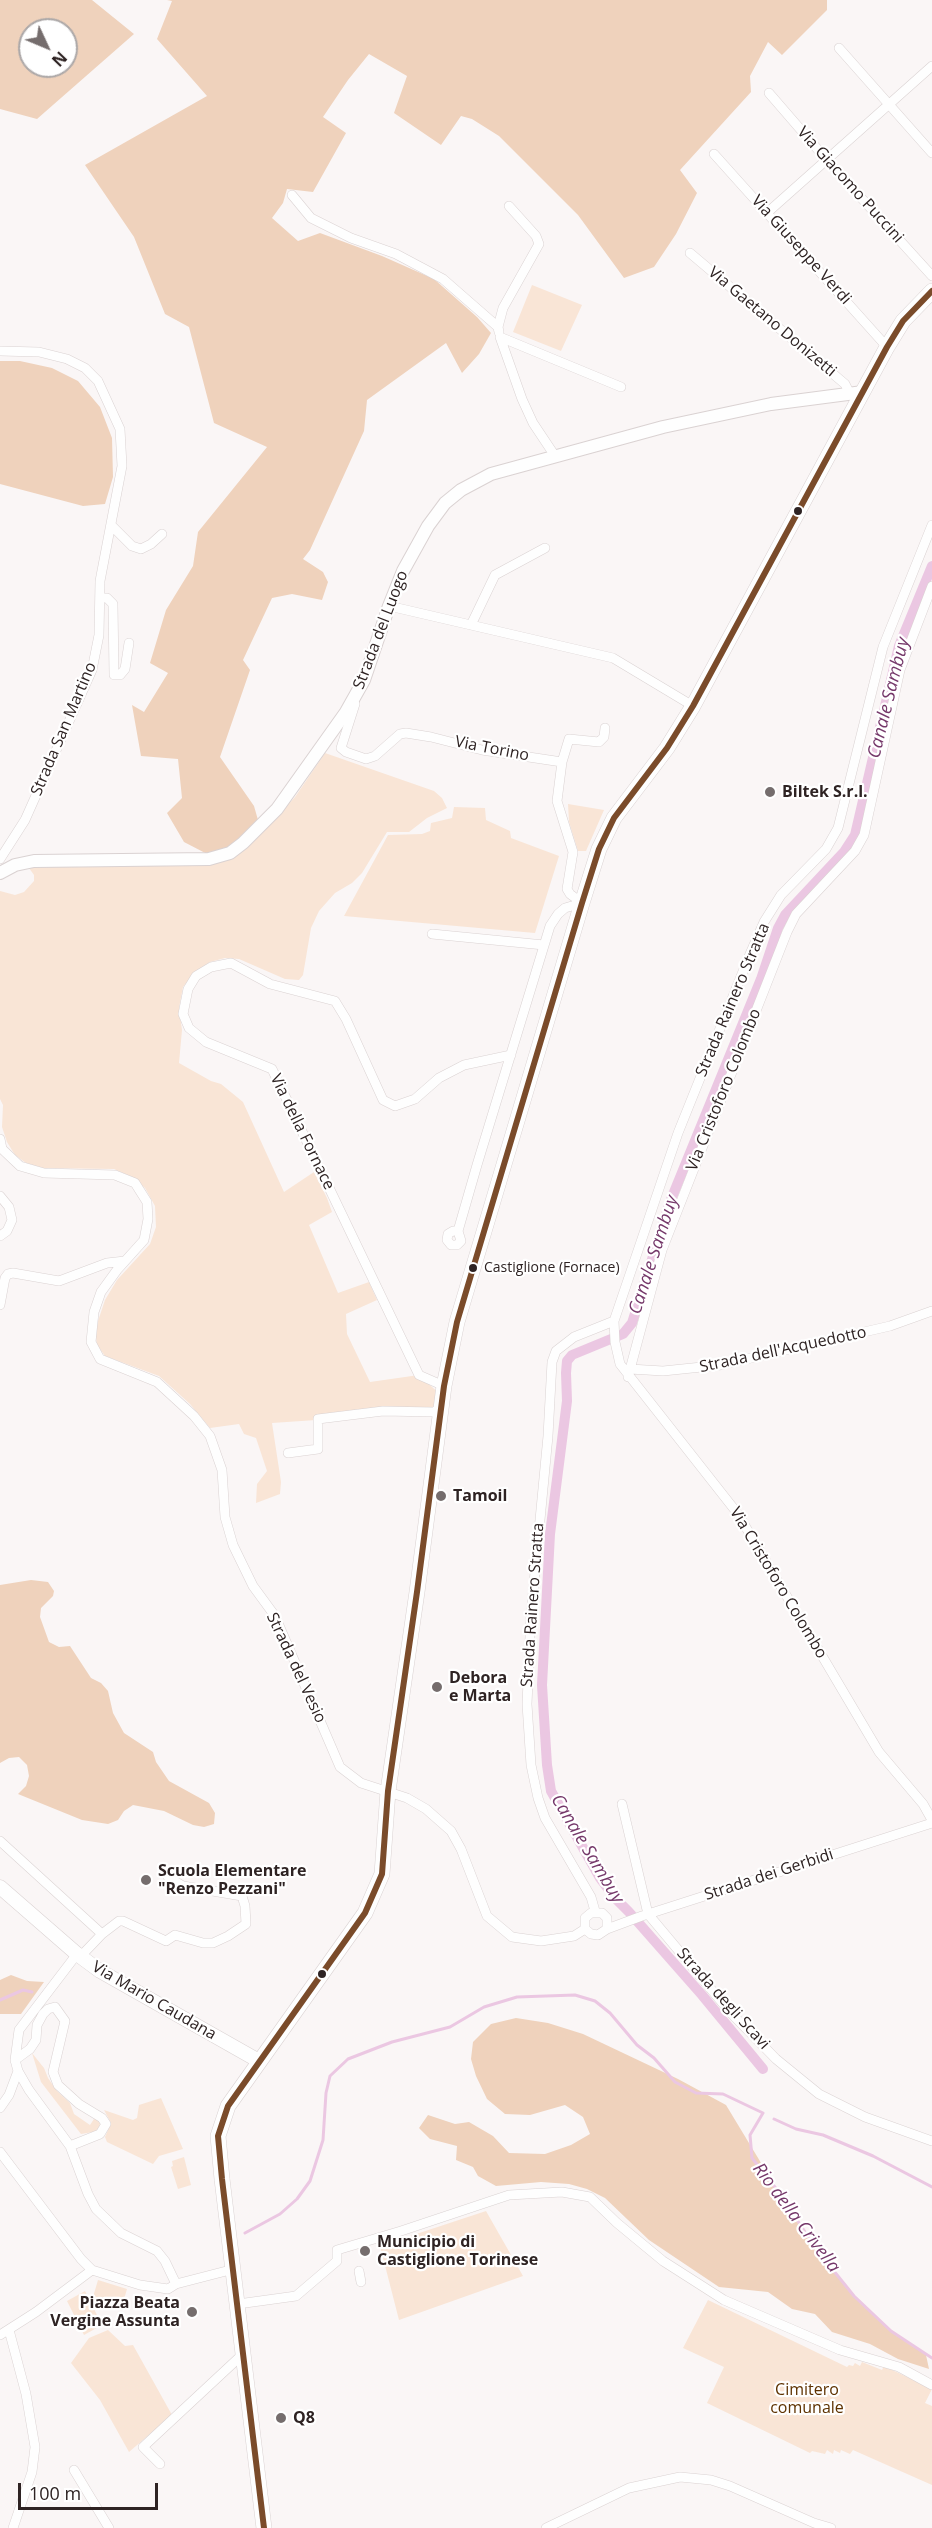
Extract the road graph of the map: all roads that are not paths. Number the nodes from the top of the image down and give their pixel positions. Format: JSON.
{"nodes":[{"id":1,"x":839,"y":48,"type":"dead end"},
{"id":2,"x":932,"y":66,"type":"edge"},
{"id":3,"x":769,"y":93,"type":"dead end"},
{"id":4,"x":889,"y":105,"type":"junction"},
{"id":5,"x":932,"y":153,"type":"edge"},
{"id":6,"x":714,"y":154,"type":"dead end"},
{"id":7,"x":826,"y":159,"type":"junction"},
{"id":8,"x":292,"y":195,"type":"dead end"},
{"id":9,"x":509,"y":206,"type":"dead end"},
{"id":10,"x":768,"y":212,"type":"junction"},
{"id":11,"x":690,"y":253,"type":"dead end"},
{"id":12,"x":932,"y":276,"type":"edge"},
{"id":13,"x":932,"y":291,"type":"edge"},
{"id":14,"x":498,"y":327,"type":"junction"},
{"id":15,"x":500,"y":337,"type":"junction"},
{"id":16,"x":887,"y":347,"type":"junction"},
{"id":17,"x":0,"y":351,"type":"edge"},
{"id":18,"x":621,"y":387,"type":"dead end"},
{"id":19,"x":856,"y":393,"type":"junction"},
{"id":20,"x":555,"y":456,"type":"junction"},
{"id":21,"x":932,"y":525,"type":"edge"},
{"id":22,"x":112,"y":526,"type":"junction"},
{"id":23,"x":162,"y":534,"type":"dead end"},
{"id":24,"x":544,"y":548,"type":"dead end"},
{"id":25,"x":932,"y":586,"type":"edge"},
{"id":26,"x":100,"y":598,"type":"junction"},
{"id":27,"x":388,"y":606,"type":"junction"},
{"id":28,"x":471,"y":625,"type":"junction"},
{"id":29,"x":129,"y":643,"type":"dead end"},
{"id":30,"x":358,"y":692,"type":"junction"},
{"id":31,"x":693,"y":706,"type":"junction"},
{"id":32,"x":605,"y":728,"type":"dead end"},
{"id":33,"x":562,"y":762,"type":"junction"},
{"id":34,"x":0,"y":859,"type":"edge"},
{"id":35,"x":0,"y":873,"type":"edge"},
{"id":36,"x":582,"y":903,"type":"junction"},
{"id":37,"x":432,"y":934,"type":"dead end"},
{"id":38,"x":544,"y":945,"type":"junction"},
{"id":39,"x":511,"y":1055,"type":"junction"},
{"id":40,"x":0,"y":1138,"type":"edge"},
{"id":41,"x":0,"y":1196,"type":"edge"},
{"id":42,"x":458,"y":1231,"type":"dead end"},
{"id":43,"x":0,"y":1236,"type":"edge"},
{"id":44,"x":125,"y":1262,"type":"junction"},
{"id":45,"x":0,"y":1305,"type":"edge"},
{"id":46,"x":932,"y":1311,"type":"edge"},
{"id":47,"x":614,"y":1321,"type":"junction"},
{"id":48,"x":629,"y":1373,"type":"junction"},
{"id":49,"x":444,"y":1386,"type":"junction"},
{"id":50,"x":441,"y":1408,"type":"junction"},
{"id":51,"x":288,"y":1453,"type":"dead end"},
{"id":52,"x":388,"y":1791,"type":"junction"},
{"id":53,"x":622,"y":1804,"type":"dead end"},
{"id":54,"x":932,"y":1822,"type":"edge"},
{"id":55,"x":0,"y":1841,"type":"edge"},
{"id":56,"x":168,"y":1877,"type":"dead end"},
{"id":57,"x":0,"y":1887,"type":"edge"},
{"id":58,"x":595,"y":1911,"type":"junction"},
{"id":59,"x":645,"y":1915,"type":"junction"},
{"id":60,"x":585,"y":1929,"type":"junction"},
{"id":61,"x":607,"y":1929,"type":"junction"},
{"id":62,"x":102,"y":1934,"type":"junction"},
{"id":63,"x":78,"y":1956,"type":"junction"},
{"id":64,"x":15,"y":2060,"type":"junction"},
{"id":65,"x":259,"y":2061,"type":"junction"},
{"id":66,"x":18,"y":2071,"type":"junction"},
{"id":67,"x":0,"y":2108,"type":"edge"},
{"id":68,"x":932,"y":2141,"type":"edge"},
{"id":69,"x":70,"y":2146,"type":"junction"},
{"id":70,"x":0,"y":2152,"type":"edge"},
{"id":71,"x":234,"y":2269,"type":"junction"},
{"id":72,"x":92,"y":2270,"type":"junction"},
{"id":73,"x":359,"y":2271,"type":"dead end"},
{"id":74,"x":361,"y":2282,"type":"dead end"},
{"id":75,"x":176,"y":2284,"type":"junction"},
{"id":76,"x":238,"y":2304,"type":"junction"},
{"id":77,"x":4,"y":2333,"type":"edge"},
{"id":78,"x":244,"y":2353,"type":"junction"},
{"id":79,"x":932,"y":2385,"type":"edge"},
{"id":80,"x":160,"y":2464,"type":"dead end"},
{"id":81,"x":75,"y":2470,"type":"dead end"},
{"id":82,"x":13,"y":2528,"type":"edge"},
{"id":83,"x":109,"y":2528,"type":"edge"},
{"id":84,"x":264,"y":2528,"type":"edge"},
{"id":85,"x":546,"y":2528,"type":"edge"},
{"id":86,"x":831,"y":2528,"type":"edge"}],
"edges":[{"from":1,"to":4,"type":"street"},
{"from":2,"to":4,"type":"street"},
{"from":3,"to":7,"type":"street","name":"Via Giacomo Puccini"},
{"from":4,"to":5,"type":"street"},
{"from":4,"to":7,"type":"street"},
{"from":6,"to":10,"type":"street","name":"Via Giuseppe Verdi"},
{"from":7,"to":10,"type":"street"},
{"from":7,"to":12,"type":"street","name":"Via Giacomo Puccini"},
{"from":8,"to":14,"type":"street"},
{"from":9,"to":14,"type":"street"},
{"from":10,"to":16,"type":"street","name":"Via Giuseppe Verdi"},
{"from":11,"to":19,"type":"street","name":"Via Gaetano Donizetti"},
{"from":13,"to":16,"type":"main road"},
{"from":14,"to":15,"type":"street"},
{"from":15,"to":18,"type":"street"},
{"from":15,"to":20,"type":"street"},
{"from":16,"to":19,"type":"main road"},
{"from":17,"to":22,"type":"street","name":"Strada San Martino"},
{"from":19,"to":20,"type":"street","name":"Strada del Luogo"},
{"from":19,"to":31,"type":"main road"},
{"from":20,"to":27,"type":"street","name":"Strada del Luogo"},
{"from":21,"to":47,"type":"street","name":"Strada Rainero Stratta"},
{"from":22,"to":23,"type":"street"},
{"from":22,"to":26,"type":"street","name":"Strada San Martino"},
{"from":24,"to":28,"type":"street"},
{"from":25,"to":48,"type":"street","name":"Via Cristoforo Colombo"},
{"from":26,"to":29,"type":"street"},
{"from":26,"to":34,"type":"street","name":"Strada San Martino"},
{"from":27,"to":28,"type":"street"},
{"from":27,"to":30,"type":"street","name":"Strada del Luogo"},
{"from":28,"to":31,"type":"street"},
{"from":30,"to":33,"type":"street","name":"Via Torino"},
{"from":30,"to":35,"type":"street","name":"Strada del Luogo"},
{"from":31,"to":36,"type":"main road"},
{"from":32,"to":33,"type":"street"},
{"from":33,"to":36,"type":"street"},
{"from":36,"to":38,"type":"street"},
{"from":36,"to":49,"type":"main road"},
{"from":37,"to":38,"type":"street"},
{"from":38,"to":39,"type":"street"},
{"from":39,"to":42,"type":"street"},
{"from":39,"to":49,"type":"street","name":"Via della Fornace"},
{"from":40,"to":44,"type":"street","name":"Strada del Vesio"},
{"from":41,"to":43,"type":"street"},
{"from":44,"to":45,"type":"street"},
{"from":44,"to":52,"type":"street","name":"Strada del Vesio"},
{"from":46,"to":48,"type":"street","name":"Strada dell'Acquedotto"},
{"from":47,"to":48,"type":"street","name":"Strada Rainero Stratta"},
{"from":47,"to":58,"type":"street","name":"Strada Rainero Stratta"},
{"from":48,"to":54,"type":"street","name":"Via Cristoforo Colombo"},
{"from":49,"to":50,"type":"main road"},
{"from":50,"to":51,"type":"street"},
{"from":50,"to":52,"type":"main road"},
{"from":52,"to":60,"type":"street"},
{"from":52,"to":65,"type":"main road"},
{"from":53,"to":59,"type":"street"},
{"from":54,"to":59,"type":"street","name":"Strada dei Gerbidi"},
{"from":55,"to":62,"type":"street"},
{"from":56,"to":62,"type":"street"},
{"from":57,"to":63,"type":"main road","name":"Via Mario Caudana"},
{"from":58,"to":60,"type":"street"},
{"from":58,"to":61,"type":"street"},
{"from":59,"to":61,"type":"street","name":"Strada dei Gerbidi"},
{"from":59,"to":68,"type":"street","name":"Strada degli Scavi"},
{"from":60,"to":61,"type":"street"},
{"from":62,"to":63,"type":"street"},
{"from":63,"to":64,"type":"street"},
{"from":63,"to":65,"type":"main road","name":"Via Mario Caudana"},
{"from":64,"to":66,"type":"street"},
{"from":64,"to":69,"type":"street"},
{"from":65,"to":71,"type":"main road"},
{"from":66,"to":67,"type":"street"},
{"from":66,"to":69,"type":"street"},
{"from":69,"to":75,"type":"street"},
{"from":70,"to":72,"type":"street"},
{"from":71,"to":75,"type":"street"},
{"from":71,"to":76,"type":"main road"},
{"from":72,"to":75,"type":"street"},
{"from":72,"to":77,"type":"street"},
{"from":73,"to":74,"type":"street"},
{"from":76,"to":78,"type":"main road"},
{"from":76,"to":79,"type":"street"},
{"from":77,"to":82,"type":"street"},
{"from":78,"to":80,"type":"street"},
{"from":78,"to":84,"type":"main road"},
{"from":81,"to":83,"type":"street"},
{"from":85,"to":86,"type":"street"}]}
